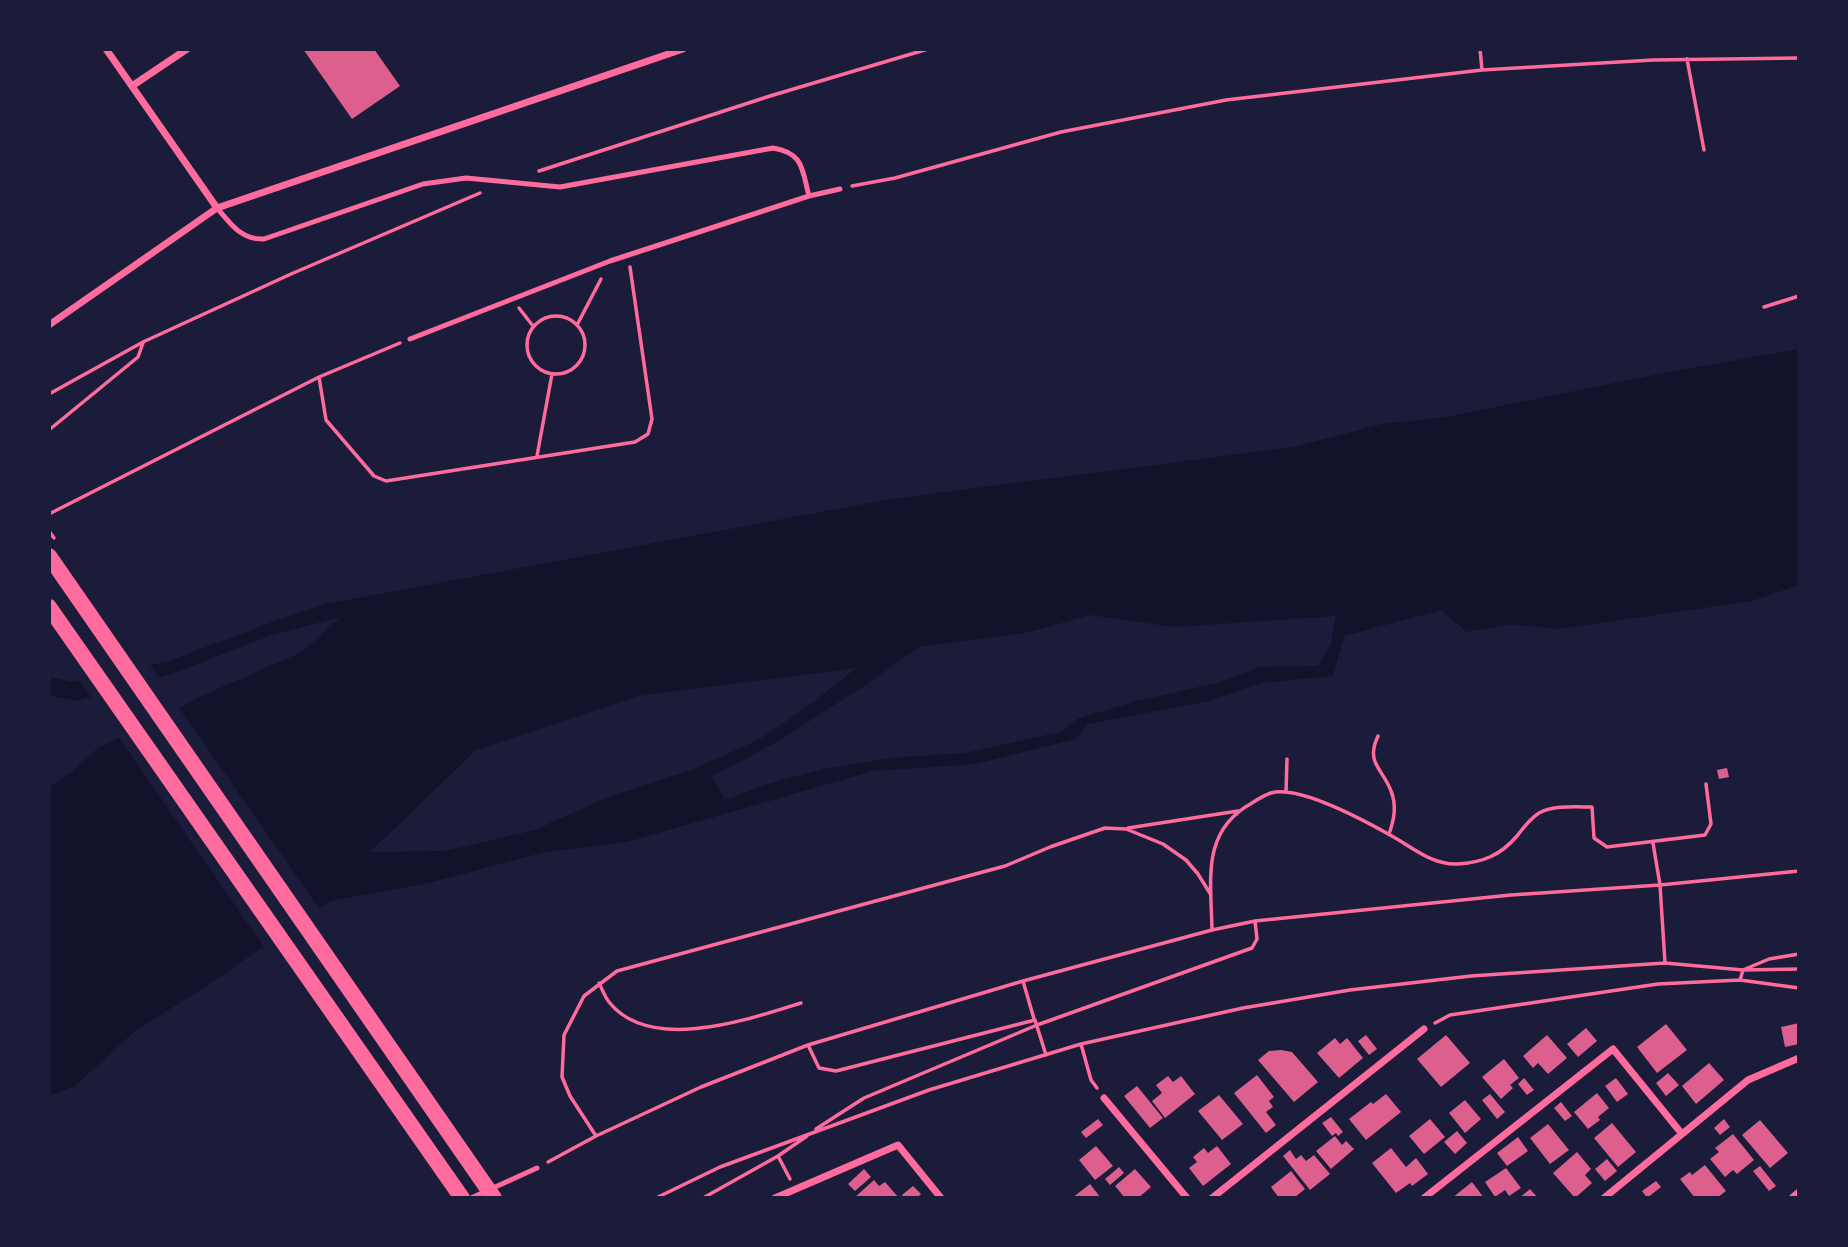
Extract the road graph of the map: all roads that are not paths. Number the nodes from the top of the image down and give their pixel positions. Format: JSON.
{"nodes":[{"id":1,"x":106,"y":49,"type":"edge"},
{"id":2,"x":187,"y":49,"type":"edge"},
{"id":3,"x":683,"y":49,"type":"edge"},
{"id":4,"x":132,"y":86,"type":"junction"},
{"id":5,"x":840,"y":189,"type":"road end"},
{"id":6,"x":809,"y":196,"type":"junction"},
{"id":7,"x":217,"y":208,"type":"junction"},
{"id":8,"x":49,"y":325,"type":"edge"},
{"id":9,"x":410,"y":339,"type":"road end"},
{"id":10,"x":49,"y":556,"type":"edge"},
{"id":11,"x":49,"y":607,"type":"edge"},
{"id":12,"x":1424,"y":1029,"type":"road end"},
{"id":13,"x":1797,"y":1061,"type":"edge"},
{"id":14,"x":1104,"y":1098,"type":"dead end"},
{"id":15,"x":1682,"y":1135,"type":"junction"},
{"id":16,"x":537,"y":1168,"type":"road end"},
{"id":17,"x":1799,"y":1192,"type":"edge"},
{"id":18,"x":462,"y":1198,"type":"edge"},
{"id":19,"x":471,"y":1198,"type":"edge"},
{"id":20,"x":494,"y":1198,"type":"edge"},
{"id":21,"x":777,"y":1198,"type":"edge"},
{"id":22,"x":941,"y":1198,"type":"edge"},
{"id":23,"x":1187,"y":1198,"type":"edge"},
{"id":24,"x":1212,"y":1198,"type":"edge"},
{"id":25,"x":1424,"y":1198,"type":"edge"},
{"id":26,"x":1604,"y":1198,"type":"edge"},
{"id":27,"x":1792,"y":1198,"type":"edge"}],
"edges":[{"from":1,"to":4,"type":"street"},
{"from":2,"to":4,"type":"street"},
{"from":3,"to":7,"type":"street"},
{"from":4,"to":7,"type":"street"},
{"from":5,"to":6,"type":"lane"},
{"from":6,"to":7,"type":"lane"},
{"from":6,"to":9,"type":"lane"},
{"from":7,"to":8,"type":"street"},
{"from":10,"to":20,"type":"main road"},
{"from":11,"to":18,"type":"main road"},
{"from":12,"to":24,"type":"street"},
{"from":13,"to":15,"type":"street"},
{"from":14,"to":23,"type":"street"},
{"from":15,"to":25,"type":"street"},
{"from":15,"to":26,"type":"street"},
{"from":16,"to":19,"type":"lane"},
{"from":17,"to":27,"type":"street"},
{"from":21,"to":22,"type":"street"}]}
